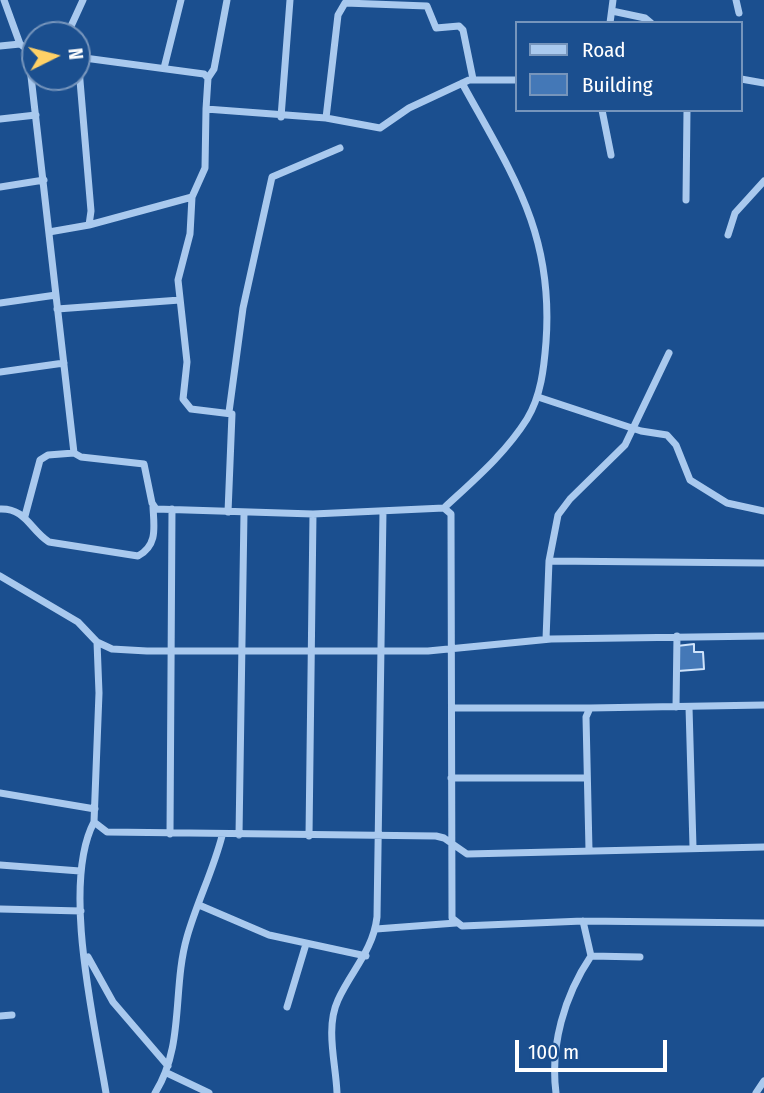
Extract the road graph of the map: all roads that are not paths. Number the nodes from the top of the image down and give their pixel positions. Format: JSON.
{"nodes":[{"id":1,"x":4,"y":0,"type":"edge"},
{"id":2,"x":83,"y":0,"type":"edge"},
{"id":3,"x":181,"y":0,"type":"edge"},
{"id":4,"x":227,"y":0,"type":"edge"},
{"id":5,"x":290,"y":0,"type":"edge"},
{"id":6,"x":613,"y":0,"type":"edge"},
{"id":7,"x":736,"y":0,"type":"edge"},
{"id":8,"x":342,"y":3,"type":"edge"},
{"id":9,"x":401,"y":3,"type":"edge"},
{"id":10,"x":612,"y":11,"type":"junction"},
{"id":11,"x":738,"y":13,"type":"dead end"},
{"id":12,"x":74,"y":21,"type":"edge"},
{"id":13,"x":610,"y":21,"type":"edge"},
{"id":14,"x":649,"y":21,"type":"edge"},
{"id":15,"x":20,"y":44,"type":"joint"},
{"id":16,"x":0,"y":46,"type":"edge"},
{"id":17,"x":91,"y":59,"type":"edge"},
{"id":18,"x":164,"y":68,"type":"junction"},
{"id":19,"x":208,"y":78,"type":"junction"},
{"id":20,"x":473,"y":79,"type":"junction"},
{"id":21,"x":743,"y":79,"type":"edge"},
{"id":22,"x":516,"y":80,"type":"edge"},
{"id":23,"x":462,"y":83,"type":"junction"},
{"id":24,"x":764,"y":83,"type":"edge"},
{"id":25,"x":34,"y":91,"type":"edge"},
{"id":26,"x":80,"y":91,"type":"edge"},
{"id":27,"x":206,"y":109,"type":"junction"},
{"id":28,"x":602,"y":112,"type":"edge"},
{"id":29,"x":687,"y":112,"type":"edge"},
{"id":30,"x":36,"y":115,"type":"junction"},
{"id":31,"x":281,"y":117,"type":"junction"},
{"id":32,"x":326,"y":118,"type":"junction"},
{"id":33,"x":0,"y":119,"type":"edge"},
{"id":34,"x":340,"y":148,"type":"dead end"},
{"id":35,"x":611,"y":155,"type":"dead end"},
{"id":36,"x":44,"y":180,"type":"junction"},
{"id":37,"x":764,"y":181,"type":"edge"},
{"id":38,"x":0,"y":187,"type":"edge"},
{"id":39,"x":192,"y":197,"type":"junction"},
{"id":40,"x":686,"y":200,"type":"dead end"},
{"id":41,"x":89,"y":225,"type":"junction"},
{"id":42,"x":49,"y":232,"type":"junction"},
{"id":43,"x":728,"y":235,"type":"dead end"},
{"id":44,"x":55,"y":295,"type":"junction"},
{"id":45,"x":180,"y":300,"type":"junction"},
{"id":46,"x":0,"y":303,"type":"edge"},
{"id":47,"x":57,"y":309,"type":"junction"},
{"id":48,"x":669,"y":353,"type":"dead end"},
{"id":49,"x":64,"y":363,"type":"junction"},
{"id":50,"x":0,"y":372,"type":"edge"},
{"id":51,"x":538,"y":397,"type":"junction"},
{"id":52,"x":229,"y":412,"type":"junction"},
{"id":53,"x":634,"y":428,"type":"junction"},
{"id":54,"x":74,"y":453,"type":"junction"},
{"id":55,"x":153,"y":507,"type":"junction"},
{"id":56,"x":0,"y":509,"type":"edge"},
{"id":57,"x":172,"y":509,"type":"junction"},
{"id":58,"x":444,"y":509,"type":"junction"},
{"id":59,"x":383,"y":511,"type":"junction"},
{"id":60,"x":764,"y":511,"type":"edge"},
{"id":61,"x":228,"y":512,"type":"junction"},
{"id":62,"x":244,"y":513,"type":"junction"},
{"id":63,"x":313,"y":514,"type":"junction"},
{"id":64,"x":25,"y":516,"type":"junction"},
{"id":65,"x":549,"y":561,"type":"junction"},
{"id":66,"x":764,"y":563,"type":"edge"},
{"id":67,"x":0,"y":576,"type":"edge"},
{"id":68,"x":677,"y":636,"type":"junction"},
{"id":69,"x":764,"y":636,"type":"edge"},
{"id":70,"x":546,"y":639,"type":"junction"},
{"id":71,"x":97,"y":642,"type":"junction"},
{"id":72,"x":453,"y":648,"type":"junction"},
{"id":73,"x":171,"y":650,"type":"junction"},
{"id":74,"x":244,"y":651,"type":"junction"},
{"id":75,"x":313,"y":651,"type":"junction"},
{"id":76,"x":380,"y":651,"type":"junction"},
{"id":77,"x":764,"y":705,"type":"edge"},
{"id":78,"x":676,"y":707,"type":"junction"},
{"id":79,"x":689,"y":707,"type":"junction"},
{"id":80,"x":452,"y":708,"type":"junction"},
{"id":81,"x":590,"y":708,"type":"junction"},
{"id":82,"x":452,"y":778,"type":"junction"},
{"id":83,"x":587,"y":778,"type":"junction"},
{"id":84,"x":0,"y":793,"type":"edge"},
{"id":85,"x":95,"y":809,"type":"junction"},
{"id":86,"x":94,"y":822,"type":"junction"},
{"id":87,"x":170,"y":834,"type":"junction"},
{"id":88,"x":222,"y":835,"type":"junction"},
{"id":89,"x":239,"y":835,"type":"junction"},
{"id":90,"x":309,"y":836,"type":"junction"},
{"id":91,"x":379,"y":837,"type":"junction"},
{"id":92,"x":451,"y":843,"type":"junction"},
{"id":93,"x":692,"y":847,"type":"junction"},
{"id":94,"x":764,"y":847,"type":"edge"},
{"id":95,"x":589,"y":850,"type":"junction"},
{"id":96,"x":0,"y":865,"type":"edge"},
{"id":97,"x":80,"y":871,"type":"junction"},
{"id":98,"x":199,"y":905,"type":"junction"},
{"id":99,"x":0,"y":909,"type":"edge"},
{"id":100,"x":80,"y":911,"type":"junction"},
{"id":101,"x":583,"y":921,"type":"junction"},
{"id":102,"x":456,"y":923,"type":"junction"},
{"id":103,"x":764,"y":923,"type":"edge"},
{"id":104,"x":376,"y":929,"type":"junction"},
{"id":105,"x":306,"y":944,"type":"junction"},
{"id":106,"x":86,"y":954,"type":"junction"},
{"id":107,"x":366,"y":956,"type":"junction"},
{"id":108,"x":591,"y":956,"type":"junction"},
{"id":109,"x":640,"y":957,"type":"dead end"},
{"id":110,"x":287,"y":1007,"type":"dead end"},
{"id":111,"x":12,"y":1015,"type":"dead end"},
{"id":112,"x":0,"y":1016,"type":"edge"},
{"id":113,"x":168,"y":1069,"type":"junction"},
{"id":114,"x":764,"y":1081,"type":"edge"},
{"id":115,"x":106,"y":1093,"type":"edge"},
{"id":116,"x":155,"y":1093,"type":"edge"},
{"id":117,"x":209,"y":1093,"type":"edge"},
{"id":118,"x":337,"y":1093,"type":"edge"},
{"id":119,"x":556,"y":1093,"type":"edge"},
{"id":120,"x":757,"y":1093,"type":"edge"}],
"edges":[{"from":1,"to":15,"type":"street"},
{"from":2,"to":12,"type":"street"},
{"from":3,"to":18,"type":"street"},
{"from":4,"to":19,"type":"street"},
{"from":5,"to":31,"type":"street"},
{"from":6,"to":10,"type":"street"},
{"from":7,"to":11,"type":"street"},
{"from":8,"to":9,"type":"street"},
{"from":8,"to":32,"type":"street"},
{"from":9,"to":20,"type":"street"},
{"from":10,"to":13,"type":"street"},
{"from":10,"to":14,"type":"street"},
{"from":15,"to":16,"type":"street"},
{"from":17,"to":18,"type":"street"},
{"from":18,"to":19,"type":"street"},
{"from":19,"to":27,"type":"street"},
{"from":20,"to":22,"type":"street"},
{"from":20,"to":23,"type":"street"},
{"from":21,"to":24,"type":"street"},
{"from":23,"to":32,"type":"street"},
{"from":23,"to":51,"type":"street"},
{"from":25,"to":30,"type":"street"},
{"from":26,"to":41,"type":"street"},
{"from":27,"to":31,"type":"street"},
{"from":27,"to":39,"type":"street"},
{"from":28,"to":35,"type":"street"},
{"from":29,"to":40,"type":"street"},
{"from":30,"to":33,"type":"street"},
{"from":30,"to":36,"type":"street"},
{"from":31,"to":32,"type":"street"},
{"from":34,"to":52,"type":"street"},
{"from":36,"to":38,"type":"street"},
{"from":36,"to":42,"type":"street"},
{"from":37,"to":43,"type":"street"},
{"from":39,"to":41,"type":"street"},
{"from":39,"to":45,"type":"street"},
{"from":41,"to":42,"type":"street"},
{"from":42,"to":44,"type":"street"},
{"from":44,"to":46,"type":"street"},
{"from":44,"to":47,"type":"street"},
{"from":45,"to":47,"type":"street"},
{"from":45,"to":52,"type":"street"},
{"from":47,"to":49,"type":"street"},
{"from":48,"to":53,"type":"street"},
{"from":49,"to":50,"type":"street"},
{"from":49,"to":54,"type":"street"},
{"from":51,"to":53,"type":"street"},
{"from":51,"to":58,"type":"street"},
{"from":52,"to":61,"type":"street"},
{"from":53,"to":60,"type":"street"},
{"from":53,"to":65,"type":"street"},
{"from":54,"to":55,"type":"street"},
{"from":54,"to":64,"type":"street"},
{"from":55,"to":57,"type":"street"},
{"from":55,"to":64,"type":"street"},
{"from":56,"to":64,"type":"street"},
{"from":57,"to":61,"type":"street"},
{"from":57,"to":73,"type":"street"},
{"from":58,"to":59,"type":"street"},
{"from":58,"to":72,"type":"street"},
{"from":59,"to":63,"type":"street"},
{"from":59,"to":76,"type":"street"},
{"from":61,"to":62,"type":"street"},
{"from":62,"to":63,"type":"street"},
{"from":62,"to":74,"type":"street"},
{"from":63,"to":75,"type":"street"},
{"from":65,"to":66,"type":"street"},
{"from":65,"to":70,"type":"street"},
{"from":67,"to":71,"type":"street"},
{"from":68,"to":69,"type":"street"},
{"from":68,"to":70,"type":"street"},
{"from":68,"to":78,"type":"street"},
{"from":70,"to":72,"type":"street"},
{"from":71,"to":73,"type":"street"},
{"from":71,"to":85,"type":"street"},
{"from":72,"to":76,"type":"street"},
{"from":72,"to":80,"type":"street"},
{"from":73,"to":74,"type":"street"},
{"from":73,"to":87,"type":"street"},
{"from":74,"to":75,"type":"street"},
{"from":74,"to":89,"type":"street"},
{"from":75,"to":76,"type":"street"},
{"from":75,"to":90,"type":"street"},
{"from":76,"to":91,"type":"street"},
{"from":77,"to":79,"type":"street"},
{"from":78,"to":79,"type":"street"},
{"from":78,"to":81,"type":"street"},
{"from":79,"to":93,"type":"street"},
{"from":80,"to":81,"type":"street"},
{"from":80,"to":82,"type":"street"},
{"from":81,"to":83,"type":"street"},
{"from":82,"to":83,"type":"street"},
{"from":82,"to":92,"type":"street"},
{"from":83,"to":95,"type":"street"},
{"from":84,"to":85,"type":"street"},
{"from":85,"to":86,"type":"street"},
{"from":86,"to":87,"type":"street"},
{"from":86,"to":97,"type":"street"},
{"from":87,"to":88,"type":"street"},
{"from":88,"to":89,"type":"street"},
{"from":88,"to":98,"type":"street"},
{"from":89,"to":90,"type":"street"},
{"from":90,"to":91,"type":"street"},
{"from":91,"to":92,"type":"street"},
{"from":91,"to":104,"type":"street"},
{"from":92,"to":95,"type":"street"},
{"from":92,"to":102,"type":"street"},
{"from":93,"to":94,"type":"street"},
{"from":93,"to":95,"type":"street"},
{"from":96,"to":97,"type":"street"},
{"from":97,"to":100,"type":"street"},
{"from":98,"to":105,"type":"street"},
{"from":98,"to":113,"type":"street"},
{"from":99,"to":100,"type":"street"},
{"from":100,"to":106,"type":"street"},
{"from":101,"to":102,"type":"street"},
{"from":101,"to":103,"type":"street"},
{"from":101,"to":108,"type":"street"},
{"from":102,"to":104,"type":"street"},
{"from":104,"to":107,"type":"street"},
{"from":105,"to":107,"type":"street"},
{"from":105,"to":110,"type":"street"},
{"from":106,"to":113,"type":"street"},
{"from":106,"to":115,"type":"street"},
{"from":107,"to":118,"type":"street"},
{"from":108,"to":109,"type":"street"},
{"from":108,"to":119,"type":"street"},
{"from":111,"to":112,"type":"street"},
{"from":113,"to":116,"type":"street"},
{"from":113,"to":117,"type":"street"},
{"from":114,"to":120,"type":"street"}]}
